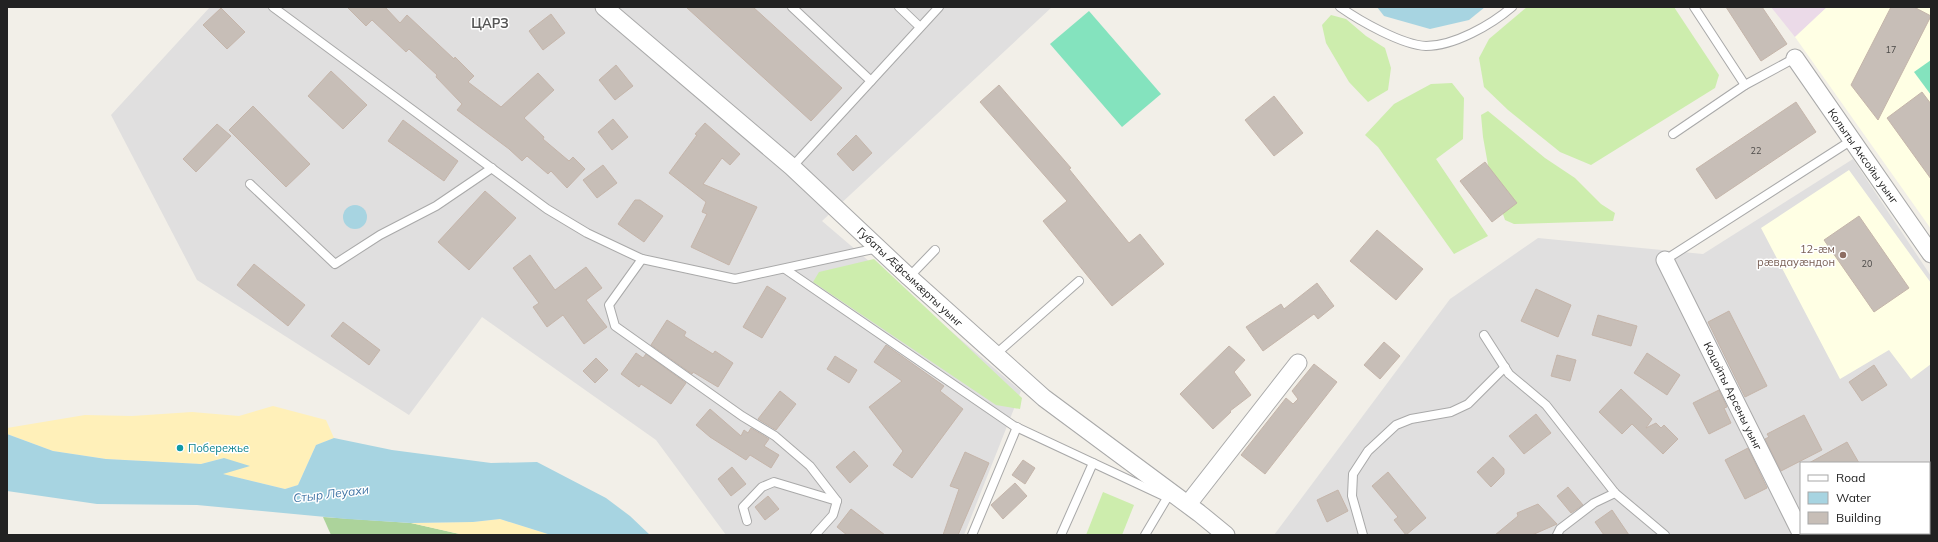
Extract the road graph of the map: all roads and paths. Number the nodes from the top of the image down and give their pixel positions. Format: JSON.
{"nodes":[{"id":1,"x":272,"y":7,"type":"edge"},
{"id":2,"x":604,"y":7,"type":"edge"},
{"id":3,"x":792,"y":7,"type":"edge"},
{"id":4,"x":899,"y":7,"type":"edge"},
{"id":5,"x":939,"y":7,"type":"edge"},
{"id":6,"x":1340,"y":7,"type":"edge"},
{"id":7,"x":1512,"y":7,"type":"edge"},
{"id":8,"x":1694,"y":7,"type":"edge"},
{"id":9,"x":920,"y":27,"type":"junction"},
{"id":10,"x":1795,"y":58,"type":"joint"},
{"id":11,"x":871,"y":81,"type":"junction"},
{"id":12,"x":1745,"y":85,"type":"junction"},
{"id":13,"x":1673,"y":134,"type":"dead end"},
{"id":14,"x":1852,"y":140,"type":"junction"},
{"id":15,"x":792,"y":167,"type":"junction"},
{"id":16,"x":492,"y":168,"type":"junction"},
{"id":17,"x":250,"y":184,"type":"dead end"},
{"id":18,"x":878,"y":248,"type":"junction"},
{"id":19,"x":936,"y":250,"type":"dead end"},
{"id":20,"x":1931,"y":254,"type":"edge"},
{"id":21,"x":642,"y":259,"type":"junction"},
{"id":22,"x":1666,"y":260,"type":"joint"},
{"id":23,"x":785,"y":269,"type":"junction"},
{"id":24,"x":909,"y":277,"type":"junction"},
{"id":25,"x":1079,"y":281,"type":"dead end"},
{"id":26,"x":1484,"y":335,"type":"dead end"},
{"id":27,"x":996,"y":354,"type":"junction"},
{"id":28,"x":1298,"y":363,"type":"dead end"},
{"id":29,"x":1505,"y":367,"type":"junction"},
{"id":30,"x":1017,"y":427,"type":"junction"},
{"id":31,"x":1093,"y":463,"type":"junction"},
{"id":32,"x":1615,"y":493,"type":"junction"},
{"id":33,"x":1167,"y":498,"type":"junction"},
{"id":34,"x":837,"y":501,"type":"junction"},
{"id":35,"x":1193,"y":509,"type":"junction"},
{"id":36,"x":1796,"y":510,"type":"edge"},
{"id":37,"x":747,"y":521,"type":"dead end"},
{"id":38,"x":1800,"y":529,"type":"edge"},
{"id":39,"x":815,"y":535,"type":"edge"},
{"id":40,"x":972,"y":535,"type":"edge"},
{"id":41,"x":1061,"y":535,"type":"edge"},
{"id":42,"x":1145,"y":535,"type":"edge"},
{"id":43,"x":1226,"y":535,"type":"edge"},
{"id":44,"x":1362,"y":535,"type":"edge"},
{"id":45,"x":1557,"y":535,"type":"edge"},
{"id":46,"x":1665,"y":535,"type":"edge"}],
"edges":[{"from":1,"to":16,"type":"lane"},
{"from":2,"to":15,"type":"street","name":"Губаты Æфсымæрты уынг"},
{"from":3,"to":11,"type":"lane"},
{"from":4,"to":9,"type":"lane"},
{"from":5,"to":9,"type":"lane"},
{"from":6,"to":7,"type":"lane"},
{"from":8,"to":12,"type":"lane"},
{"from":9,"to":11,"type":"lane"},
{"from":10,"to":12,"type":"lane"},
{"from":10,"to":14,"type":"street","name":"Колыты Аксойы уынг"},
{"from":11,"to":15,"type":"lane"},
{"from":12,"to":13,"type":"lane"},
{"from":14,"to":20,"type":"street","name":"Колыты Аксойы уынг"},
{"from":14,"to":22,"type":"lane"},
{"from":15,"to":18,"type":"street","name":"Губаты Æфсымæрты уынг"},
{"from":16,"to":17,"type":"lane"},
{"from":16,"to":21,"type":"lane"},
{"from":18,"to":23,"type":"lane"},
{"from":18,"to":24,"type":"street","name":"Губаты Æфсымæрты уынг"},
{"from":19,"to":24,"type":"lane"},
{"from":21,"to":23,"type":"lane"},
{"from":21,"to":34,"type":"lane"},
{"from":22,"to":36,"type":"street","name":"Коцойты Арсены уынг"},
{"from":23,"to":30,"type":"lane"},
{"from":24,"to":27,"type":"street","name":"Губаты Æфсымæрты уынг"},
{"from":25,"to":27,"type":"lane"},
{"from":26,"to":29,"type":"lane"},
{"from":27,"to":35,"type":"street","name":"Губаты Æфсымæрты уынг"},
{"from":28,"to":35,"type":"street"},
{"from":29,"to":32,"type":"lane"},
{"from":29,"to":44,"type":"lane"},
{"from":30,"to":31,"type":"lane"},
{"from":30,"to":40,"type":"lane"},
{"from":31,"to":33,"type":"lane"},
{"from":31,"to":41,"type":"lane"},
{"from":32,"to":45,"type":"lane"},
{"from":32,"to":46,"type":"lane"},
{"from":33,"to":35,"type":"lane"},
{"from":33,"to":42,"type":"lane"},
{"from":34,"to":37,"type":"lane"},
{"from":34,"to":39,"type":"lane"},
{"from":35,"to":43,"type":"street","name":"Губаты Æфсымæрты уынг"},
{"from":36,"to":38,"type":"street","name":"Коцойты Арсены уынг"}]}
